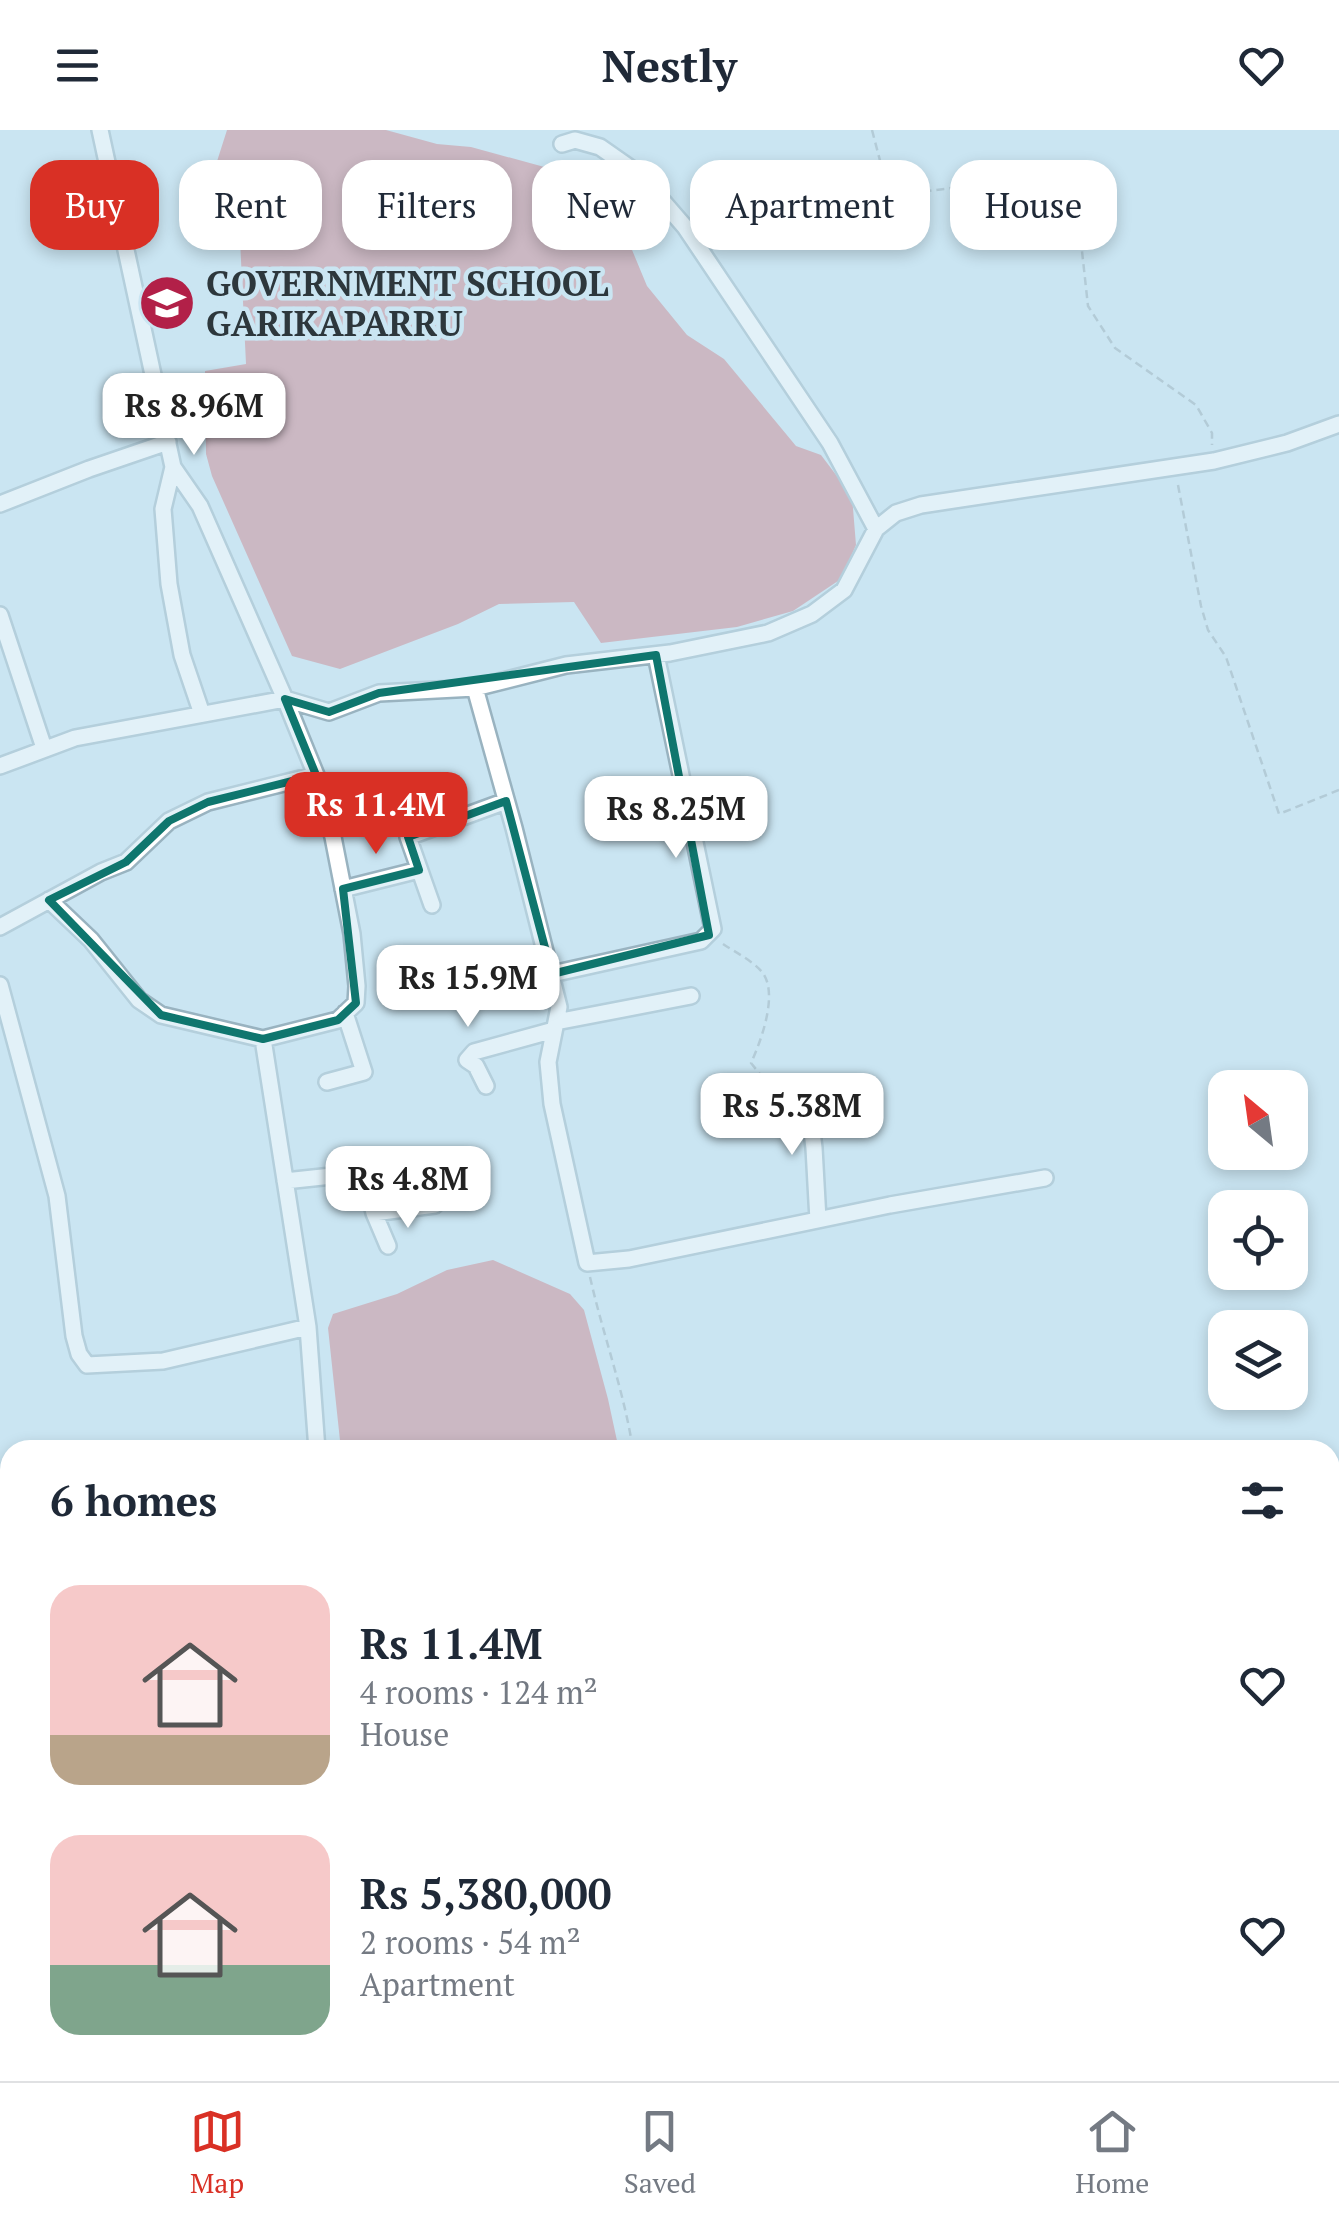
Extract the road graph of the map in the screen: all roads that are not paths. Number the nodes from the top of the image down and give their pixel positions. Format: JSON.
{"nodes":[{"id":1,"x":100,"y":130,"type":"edge"},
{"id":2,"x":562,"y":144,"type":"dead end"},
{"id":3,"x":1339,"y":424,"type":"edge"},
{"id":4,"x":168,"y":442,"type":"junction"},
{"id":5,"x":173,"y":468,"type":"junction"},
{"id":6,"x":0,"y":504,"type":"edge"},
{"id":7,"x":876,"y":528,"type":"junction"},
{"id":8,"x":0,"y":615,"type":"edge"},
{"id":9,"x":656,"y":655,"type":"junction"},
{"id":10,"x":474,"y":688,"type":"junction"},
{"id":11,"x":285,"y":700,"type":"junction"},
{"id":12,"x":202,"y":714,"type":"junction"},
{"id":13,"x":44,"y":748,"type":"junction"},
{"id":14,"x":0,"y":766,"type":"edge"},
{"id":15,"x":316,"y":775,"type":"junction"},
{"id":16,"x":506,"y":801,"type":"junction"},
{"id":17,"x":420,"y":870,"type":"junction"},
{"id":18,"x":343,"y":888,"type":"junction"},
{"id":19,"x":49,"y":900,"type":"junction"},
{"id":20,"x":432,"y":905,"type":"dead end"},
{"id":21,"x":0,"y":927,"type":"edge"},
{"id":22,"x":552,"y":974,"type":"junction"},
{"id":23,"x":0,"y":986,"type":"edge"},
{"id":24,"x":691,"y":996,"type":"dead end"},
{"id":25,"x":346,"y":1014,"type":"junction"},
{"id":26,"x":555,"y":1026,"type":"junction"},
{"id":27,"x":263,"y":1039,"type":"junction"},
{"id":28,"x":327,"y":1082,"type":"dead end"},
{"id":29,"x":486,"y":1086,"type":"dead end"},
{"id":30,"x":807,"y":1091,"type":"road end"},
{"id":31,"x":1045,"y":1178,"type":"dead end"},
{"id":32,"x":285,"y":1182,"type":"junction"},
{"id":33,"x":435,"y":1205,"type":"dead end"},
{"id":34,"x":374,"y":1214,"type":"junction"},
{"id":35,"x":818,"y":1220,"type":"junction"},
{"id":36,"x":388,"y":1246,"type":"dead end"},
{"id":37,"x":308,"y":1327,"type":"junction"},
{"id":38,"x":317,"y":1440,"type":"edge"}],
"edges":[{"from":1,"to":4,"type":"street"},
{"from":2,"to":7,"type":"street"},
{"from":3,"to":7,"type":"street"},
{"from":4,"to":5,"type":"street"},
{"from":4,"to":6,"type":"street"},
{"from":5,"to":11,"type":"street"},
{"from":5,"to":12,"type":"street"},
{"from":7,"to":9,"type":"street"},
{"from":8,"to":13,"type":"street"},
{"from":9,"to":10,"type":"street"},
{"from":9,"to":22,"type":"street"},
{"from":10,"to":11,"type":"street"},
{"from":10,"to":16,"type":"street"},
{"from":11,"to":12,"type":"street"},
{"from":11,"to":15,"type":"street"},
{"from":12,"to":13,"type":"street"},
{"from":13,"to":14,"type":"street"},
{"from":15,"to":18,"type":"street"},
{"from":15,"to":19,"type":"street"},
{"from":16,"to":17,"type":"street"},
{"from":16,"to":22,"type":"street"},
{"from":17,"to":18,"type":"street"},
{"from":17,"to":20,"type":"street"},
{"from":18,"to":25,"type":"street"},
{"from":19,"to":21,"type":"street"},
{"from":19,"to":27,"type":"street"},
{"from":22,"to":26,"type":"street"},
{"from":23,"to":37,"type":"street"},
{"from":24,"to":26,"type":"street"},
{"from":25,"to":27,"type":"street"},
{"from":25,"to":28,"type":"street"},
{"from":26,"to":29,"type":"street"},
{"from":26,"to":35,"type":"street"},
{"from":27,"to":32,"type":"street"},
{"from":30,"to":35,"type":"street"},
{"from":31,"to":35,"type":"street"},
{"from":32,"to":34,"type":"street"},
{"from":32,"to":37,"type":"street"},
{"from":33,"to":34,"type":"street"},
{"from":34,"to":36,"type":"street"},
{"from":37,"to":38,"type":"street"}]}
